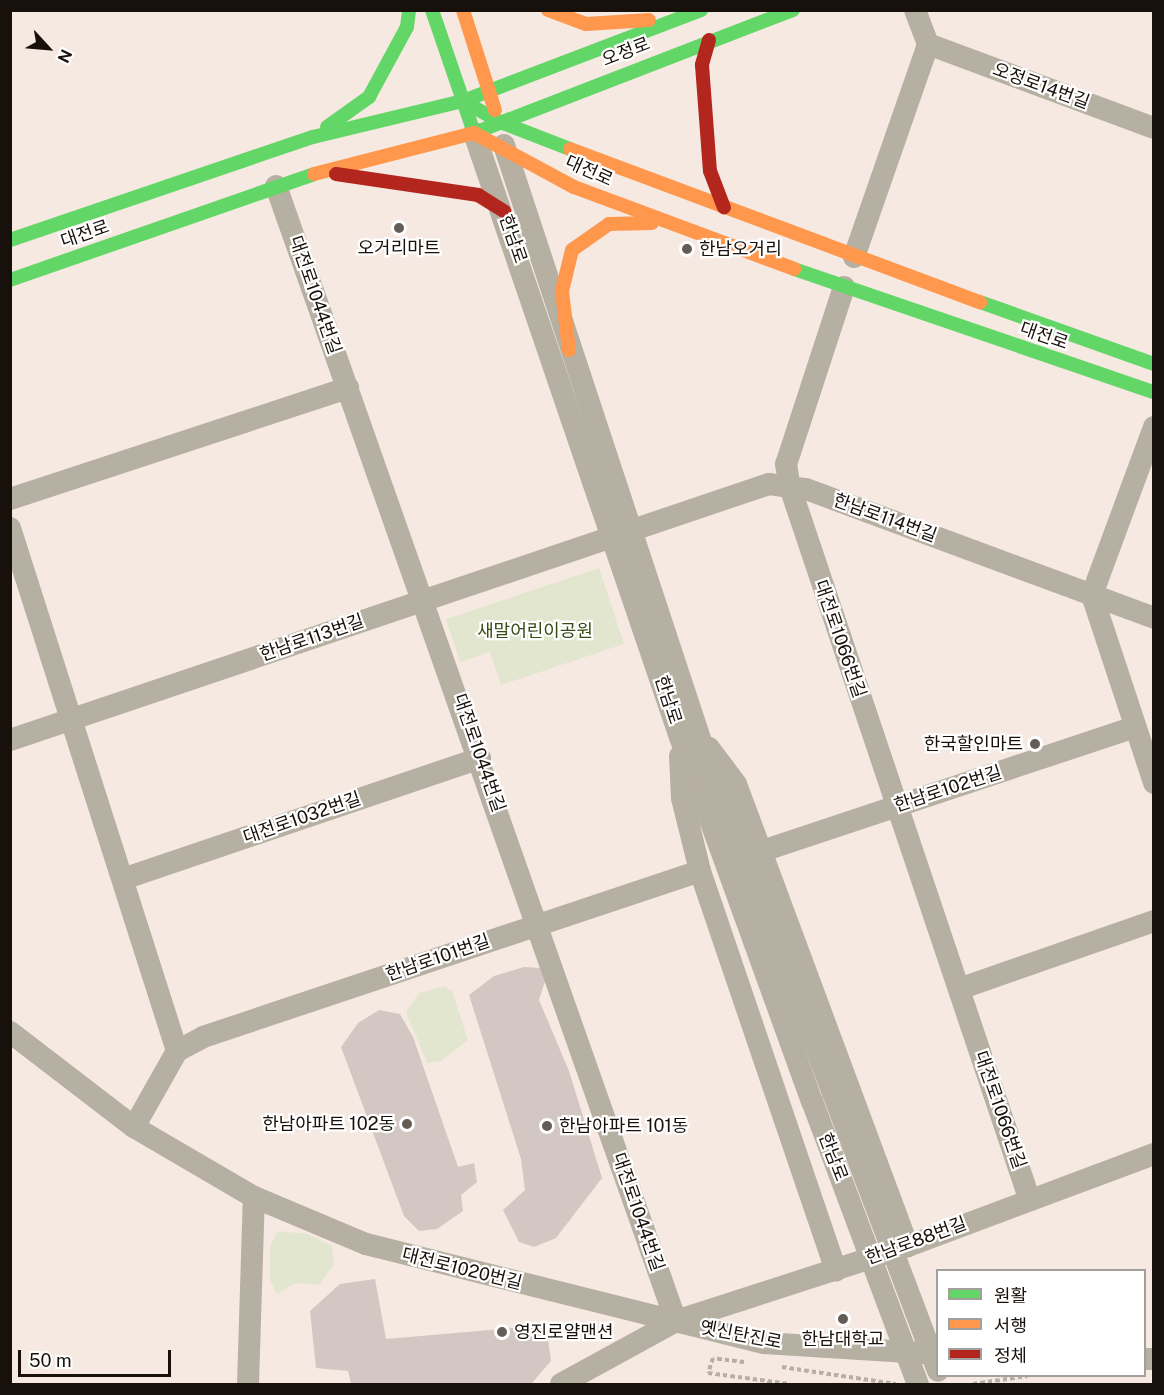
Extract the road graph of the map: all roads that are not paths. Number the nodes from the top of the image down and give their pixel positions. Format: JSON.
{"nodes":[{"id":1,"x":409,"y":10,"type":"edge"},
{"id":2,"x":432,"y":10,"type":"edge"},
{"id":3,"x":463,"y":10,"type":"edge"},
{"id":4,"x":549,"y":10,"type":"edge"},
{"id":5,"x":701,"y":10,"type":"edge"},
{"id":6,"x":793,"y":10,"type":"edge"},
{"id":7,"x":915,"y":10,"type":"edge"},
{"id":8,"x":682,"y":18,"type":"junction"},
{"id":9,"x":709,"y":40,"type":"junction"},
{"id":10,"x":928,"y":44,"type":"junction"},
{"id":11,"x":487,"y":91,"type":"junction"},
{"id":12,"x":463,"y":101,"type":"junction"},
{"id":13,"x":500,"y":122,"type":"junction"},
{"id":14,"x":1154,"y":128,"type":"edge"},
{"id":15,"x":474,"y":133,"type":"junction"},
{"id":16,"x":313,"y":137,"type":"junction"},
{"id":17,"x":505,"y":148,"type":"junction"},
{"id":18,"x":320,"y":172,"type":"junction"},
{"id":19,"x":276,"y":186,"type":"junction"},
{"id":20,"x":724,"y":207,"type":"junction"},
{"id":21,"x":504,"y":211,"type":"junction"},
{"id":22,"x":670,"y":223,"type":"junction"},
{"id":23,"x":10,"y":240,"type":"edge"},
{"id":24,"x":854,"y":257,"type":"junction"},
{"id":25,"x":10,"y":280,"type":"edge"},
{"id":26,"x":844,"y":287,"type":"junction"},
{"id":27,"x":569,"y":350,"type":"junction"},
{"id":28,"x":1154,"y":364,"type":"edge"},
{"id":29,"x":348,"y":388,"type":"junction"},
{"id":30,"x":1154,"y":392,"type":"edge"},
{"id":31,"x":1154,"y":427,"type":"edge"},
{"id":32,"x":789,"y":484,"type":"junction"},
{"id":33,"x":10,"y":499,"type":"edge"},
{"id":34,"x":10,"y":528,"type":"edge"},
{"id":35,"x":624,"y":532,"type":"junction"},
{"id":36,"x":1092,"y":595,"type":"junction"},
{"id":37,"x":426,"y":600,"type":"junction"},
{"id":38,"x":1154,"y":618,"type":"edge"},
{"id":39,"x":73,"y":719,"type":"junction"},
{"id":40,"x":1135,"y":727,"type":"junction"},
{"id":41,"x":689,"y":735,"type":"junction"},
{"id":42,"x":10,"y":740,"type":"edge"},
{"id":43,"x":480,"y":758,"type":"junction"},
{"id":44,"x":1154,"y":783,"type":"edge"},
{"id":45,"x":897,"y":806,"type":"junction"},
{"id":46,"x":762,"y":850,"type":"junction"},
{"id":47,"x":700,"y":871,"type":"junction"},
{"id":48,"x":123,"y":879,"type":"junction"},
{"id":49,"x":1154,"y":921,"type":"edge"},
{"id":50,"x":538,"y":925,"type":"junction"},
{"id":51,"x":959,"y":989,"type":"junction"},
{"id":52,"x":13,"y":1040,"type":"edge"},
{"id":53,"x":177,"y":1052,"type":"junction"},
{"id":54,"x":134,"y":1127,"type":"junction"},
{"id":55,"x":1154,"y":1155,"type":"edge"},
{"id":56,"x":254,"y":1197,"type":"junction"},
{"id":57,"x":1029,"y":1198,"type":"junction"},
{"id":58,"x":908,"y":1246,"type":"junction"},
{"id":59,"x":836,"y":1270,"type":"junction"},
{"id":60,"x":676,"y":1321,"type":"junction"},
{"id":61,"x":936,"y":1354,"type":"edge"},
{"id":62,"x":936,"y":1366,"type":"edge"},
{"id":63,"x":248,"y":1384,"type":"edge"},
{"id":64,"x":561,"y":1384,"type":"edge"},
{"id":65,"x":918,"y":1384,"type":"edge"}],
"edges":[{"from":1,"to":16,"type":"main road"},
{"from":2,"to":12,"type":"main road","name":"한남로"},
{"from":3,"to":11,"type":"main road","name":"한남로"},
{"from":4,"to":8,"type":"main road"},
{"from":5,"to":8,"type":"main road","name":"오정로"},
{"from":6,"to":9,"type":"main road","name":"오정로"},
{"from":7,"to":10,"type":"street"},
{"from":8,"to":11,"type":"main road","name":"오정로"},
{"from":9,"to":13,"type":"main road","name":"오정로"},
{"from":9,"to":20,"type":"main road"},
{"from":10,"to":14,"type":"street","name":"오정로14번길"},
{"from":10,"to":24,"type":"street"},
{"from":11,"to":12,"type":"main road","name":"오정로"},
{"from":11,"to":13,"type":"main road","name":"한남로"},
{"from":12,"to":13,"type":"main road","name":"대전로"},
{"from":12,"to":15,"type":"main road","name":"한남로"},
{"from":12,"to":16,"type":"main road","name":"대전로"},
{"from":13,"to":15,"type":"main road","name":"오정로"},
{"from":13,"to":17,"type":"street","name":"한남로"},
{"from":13,"to":20,"type":"main road","name":"대전로"},
{"from":15,"to":17,"type":"main road","name":"대전로"},
{"from":15,"to":18,"type":"main road","name":"대전로"},
{"from":15,"to":21,"type":"street","name":"한남로"},
{"from":16,"to":23,"type":"main road","name":"대전로"},
{"from":17,"to":22,"type":"main road","name":"대전로"},
{"from":17,"to":27,"type":"street","name":"한남로"},
{"from":18,"to":19,"type":"main road","name":"대전로"},
{"from":18,"to":21,"type":"main road"},
{"from":19,"to":25,"type":"main road","name":"대전로"},
{"from":19,"to":29,"type":"street","name":"대전로1044번길"},
{"from":20,"to":24,"type":"main road","name":"대전로"},
{"from":21,"to":35,"type":"street","name":"한남로"},
{"from":22,"to":26,"type":"main road","name":"대전로"},
{"from":22,"to":27,"type":"main road"},
{"from":24,"to":28,"type":"main road","name":"대전로"},
{"from":26,"to":30,"type":"main road","name":"대전로"},
{"from":26,"to":32,"type":"street","name":"대전로1066번길"},
{"from":27,"to":35,"type":"street","name":"한남로"},
{"from":29,"to":33,"type":"street"},
{"from":29,"to":37,"type":"street","name":"대전로1044번길"},
{"from":31,"to":36,"type":"street"},
{"from":32,"to":35,"type":"street","name":"한남로114번길"},
{"from":32,"to":36,"type":"street","name":"한남로114번길"},
{"from":32,"to":45,"type":"street","name":"대전로1066번길"},
{"from":34,"to":39,"type":"street"},
{"from":35,"to":37,"type":"street","name":"한남로113번길"},
{"from":35,"to":41,"type":"street","name":"한남로"},
{"from":36,"to":38,"type":"street","name":"한남로114번길"},
{"from":36,"to":40,"type":"street"},
{"from":37,"to":39,"type":"street","name":"한남로113번길"},
{"from":37,"to":43,"type":"street","name":"대전로1044번길"},
{"from":39,"to":42,"type":"street","name":"한남로113번길"},
{"from":39,"to":48,"type":"street"},
{"from":40,"to":44,"type":"street"},
{"from":40,"to":45,"type":"street","name":"한남로102번길"},
{"from":41,"to":46,"type":"street"},
{"from":41,"to":47,"type":"street"},
{"from":41,"to":62,"type":"street","name":"한남로","bridge":true},
{"from":41,"to":65,"type":"street","name":"한남로","bridge":true},
{"from":43,"to":48,"type":"street","name":"대전로1032번길"},
{"from":43,"to":50,"type":"street","name":"대전로1044번길"},
{"from":45,"to":46,"type":"street","name":"한남로102번길"},
{"from":45,"to":51,"type":"street","name":"대전로1066번길"},
{"from":46,"to":58,"type":"street"},
{"from":47,"to":50,"type":"street","name":"한남로101번길"},
{"from":47,"to":59,"type":"street"},
{"from":48,"to":53,"type":"street"},
{"from":49,"to":51,"type":"street"},
{"from":50,"to":53,"type":"street","name":"한남로101번길"},
{"from":50,"to":60,"type":"street","name":"대전로1044번길"},
{"from":51,"to":57,"type":"street","name":"대전로1066번길"},
{"from":52,"to":54,"type":"street","name":"대전로1020번길"},
{"from":53,"to":54,"type":"street"},
{"from":54,"to":56,"type":"street","name":"대전로1020번길"},
{"from":55,"to":57,"type":"street","name":"한남로88번길"},
{"from":56,"to":60,"type":"street","name":"대전로1020번길"},
{"from":56,"to":63,"type":"street"},
{"from":57,"to":58,"type":"street","name":"한남로88번길"},
{"from":58,"to":59,"type":"street","name":"한남로88번길"},
{"from":59,"to":60,"type":"street","name":"한남로88번길"},
{"from":60,"to":61,"type":"street","name":"옛신탄진로"},
{"from":60,"to":64,"type":"street","name":"옛신탄진로"}]}
